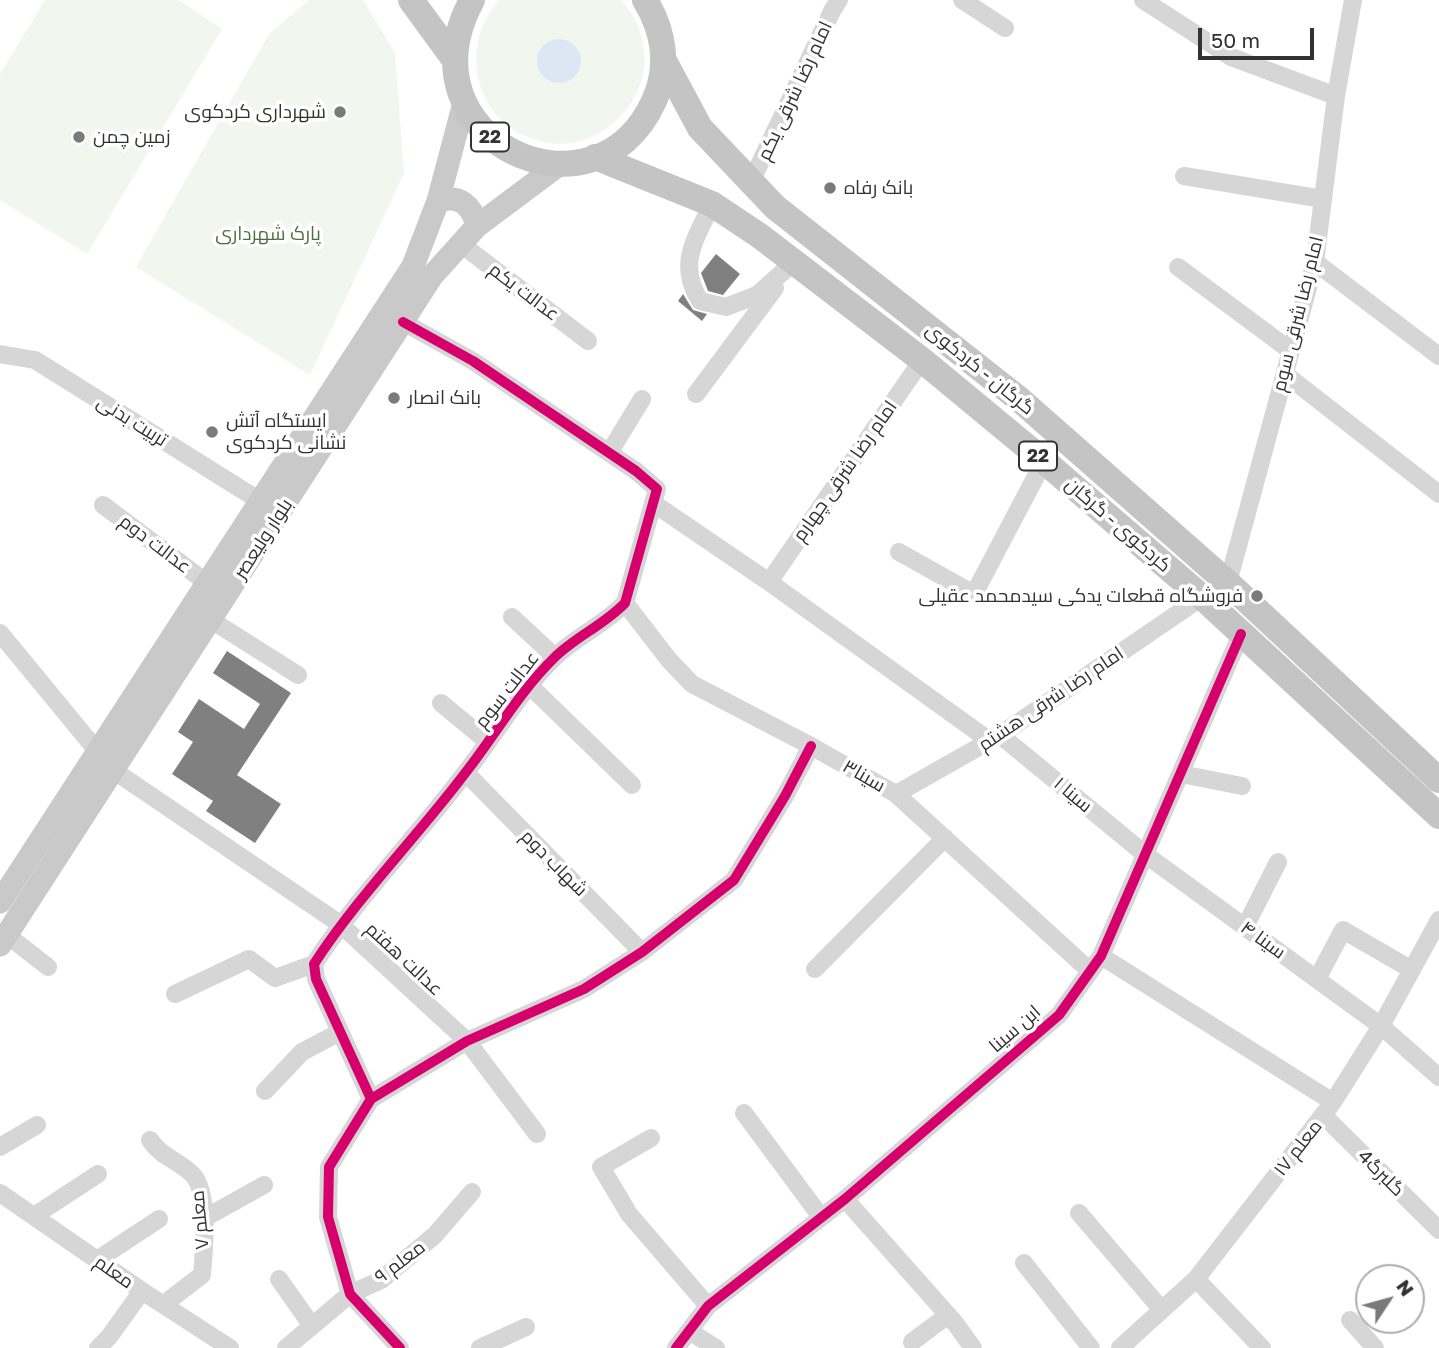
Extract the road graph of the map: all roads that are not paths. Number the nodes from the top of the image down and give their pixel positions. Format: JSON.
{"nodes":[{"id":1,"x":411,"y":0,"type":"edge"},
{"id":2,"x":472,"y":0,"type":"edge"},
{"id":3,"x":839,"y":0,"type":"edge"},
{"id":4,"x":962,"y":0,"type":"edge"},
{"id":5,"x":1143,"y":0,"type":"edge"},
{"id":6,"x":1353,"y":0,"type":"edge"},
{"id":7,"x":651,"y":4,"type":"edge"},
{"id":8,"x":1005,"y":28,"type":"dead end"},
{"id":9,"x":454,"y":59,"type":"junction"},
{"id":10,"x":663,"y":59,"type":"junction"},
{"id":11,"x":1336,"y":96,"type":"junction"},
{"id":12,"x":464,"y":103,"type":"junction"},
{"id":13,"x":595,"y":157,"type":"junction"},
{"id":14,"x":560,"y":164,"type":"junction"},
{"id":15,"x":1184,"y":176,"type":"dead end"},
{"id":16,"x":751,"y":182,"type":"junction"},
{"id":17,"x":1323,"y":200,"type":"junction"},
{"id":18,"x":438,"y":201,"type":"junction"},
{"id":19,"x":712,"y":204,"type":"junction"},
{"id":20,"x":477,"y":226,"type":"junction"},
{"id":21,"x":461,"y":244,"type":"junction"},
{"id":22,"x":1315,"y":261,"type":"junction"},
{"id":23,"x":793,"y":263,"type":"junction"},
{"id":24,"x":1178,"y":267,"type":"dead end"},
{"id":25,"x":403,"y":322,"type":"junction"},
{"id":26,"x":588,"y":341,"type":"dead end"},
{"id":27,"x":1291,"y":351,"type":"junction"},
{"id":28,"x":0,"y":354,"type":"edge"},
{"id":29,"x":1439,"y":356,"type":"edge"},
{"id":30,"x":922,"y":360,"type":"junction"},
{"id":31,"x":1284,"y":374,"type":"junction"},
{"id":32,"x":696,"y":394,"type":"dead end"},
{"id":33,"x":642,"y":400,"type":"dead end"},
{"id":34,"x":609,"y":453,"type":"junction"},
{"id":35,"x":1044,"y":461,"type":"junction"},
{"id":36,"x":1439,"y":494,"type":"edge"},
{"id":37,"x":260,"y":501,"type":"junction"},
{"id":38,"x":653,"y":503,"type":"junction"},
{"id":39,"x":103,"y":505,"type":"dead end"},
{"id":40,"x":899,"y":552,"type":"dead end"},
{"id":41,"x":769,"y":582,"type":"junction"},
{"id":42,"x":207,"y":583,"type":"junction"},
{"id":43,"x":1228,"y":583,"type":"junction"},
{"id":44,"x":1202,"y":597,"type":"junction"},
{"id":45,"x":625,"y":603,"type":"junction"},
{"id":46,"x":512,"y":617,"type":"dead end"},
{"id":47,"x":211,"y":620,"type":"junction"},
{"id":48,"x":0,"y":633,"type":"edge"},
{"id":49,"x":1241,"y":634,"type":"junction"},
{"id":50,"x":555,"y":657,"type":"junction"},
{"id":51,"x":298,"y":675,"type":"dead end"},
{"id":52,"x":530,"y":686,"type":"junction"},
{"id":53,"x":441,"y":703,"type":"dead end"},
{"id":54,"x":995,"y":738,"type":"junction"},
{"id":55,"x":488,"y":743,"type":"junction"},
{"id":56,"x":811,"y":746,"type":"junction"},
{"id":57,"x":98,"y":752,"type":"junction"},
{"id":58,"x":113,"y":770,"type":"junction"},
{"id":59,"x":466,"y":774,"type":"junction"},
{"id":60,"x":1181,"y":774,"type":"junction"},
{"id":61,"x":1439,"y":780,"type":"edge"},
{"id":62,"x":632,"y":785,"type":"dead end"},
{"id":63,"x":1242,"y":786,"type":"dead end"},
{"id":64,"x":896,"y":794,"type":"junction"},
{"id":65,"x":1439,"y":816,"type":"edge"},
{"id":66,"x":945,"y":838,"type":"junction"},
{"id":67,"x":1146,"y":855,"type":"junction"},
{"id":68,"x":1278,"y":862,"type":"dead end"},
{"id":69,"x":0,"y":902,"type":"edge"},
{"id":70,"x":1439,"y":920,"type":"edge"},
{"id":71,"x":340,"y":923,"type":"junction"},
{"id":72,"x":1245,"y":927,"type":"junction"},
{"id":73,"x":3,"y":940,"type":"edge"},
{"id":74,"x":642,"y":952,"type":"junction"},
{"id":75,"x":1101,"y":956,"type":"junction"},
{"id":76,"x":314,"y":964,"type":"junction"},
{"id":77,"x":48,"y":967,"type":"dead end"},
{"id":78,"x":815,"y":969,"type":"dead end"},
{"id":79,"x":1412,"y":970,"type":"junction"},
{"id":80,"x":1090,"y":971,"type":"junction"},
{"id":81,"x":1317,"y":979,"type":"junction"},
{"id":82,"x":175,"y":993,"type":"dead end"},
{"id":83,"x":1381,"y":1026,"type":"junction"},
{"id":84,"x":340,"y":1032,"type":"junction"},
{"id":85,"x":467,"y":1041,"type":"junction"},
{"id":86,"x":1439,"y":1077,"type":"edge"},
{"id":87,"x":265,"y":1091,"type":"dead end"},
{"id":88,"x":371,"y":1098,"type":"junction"},
{"id":89,"x":1328,"y":1109,"type":"junction"},
{"id":90,"x":744,"y":1113,"type":"dead end"},
{"id":91,"x":37,"y":1125,"type":"dead end"},
{"id":92,"x":537,"y":1134,"type":"dead end"},
{"id":93,"x":651,"y":1139,"type":"dead end"},
{"id":94,"x":150,"y":1140,"type":"dead end"},
{"id":95,"x":0,"y":1147,"type":"edge"},
{"id":96,"x":98,"y":1174,"type":"dead end"},
{"id":97,"x":264,"y":1185,"type":"dead end"},
{"id":98,"x":472,"y":1192,"type":"dead end"},
{"id":99,"x":1,"y":1195,"type":"edge"},
{"id":100,"x":845,"y":1199,"type":"junction"},
{"id":101,"x":1079,"y":1213,"type":"dead end"},
{"id":102,"x":34,"y":1216,"type":"junction"},
{"id":103,"x":821,"y":1217,"type":"junction"},
{"id":104,"x":159,"y":1219,"type":"dead end"},
{"id":105,"x":203,"y":1219,"type":"junction"},
{"id":106,"x":1439,"y":1230,"type":"edge"},
{"id":107,"x":97,"y":1260,"type":"junction"},
{"id":108,"x":1024,"y":1263,"type":"dead end"},
{"id":109,"x":279,"y":1279,"type":"dead end"},
{"id":110,"x":1196,"y":1279,"type":"junction"},
{"id":111,"x":142,"y":1291,"type":"junction"},
{"id":112,"x":350,"y":1294,"type":"junction"},
{"id":113,"x":164,"y":1304,"type":"junction"},
{"id":114,"x":708,"y":1306,"type":"junction"},
{"id":115,"x":1162,"y":1310,"type":"junction"},
{"id":116,"x":948,"y":1315,"type":"junction"},
{"id":117,"x":1349,"y":1321,"type":"dead end"},
{"id":118,"x":312,"y":1326,"type":"junction"},
{"id":119,"x":526,"y":1327,"type":"dead end"},
{"id":120,"x":689,"y":1331,"type":"junction"},
{"id":121,"x":912,"y":1342,"type":"dead end"},
{"id":122,"x":98,"y":1348,"type":"edge"},
{"id":123,"x":230,"y":1348,"type":"edge"},
{"id":124,"x":286,"y":1348,"type":"edge"},
{"id":125,"x":400,"y":1348,"type":"edge"},
{"id":126,"x":480,"y":1348,"type":"edge"},
{"id":127,"x":676,"y":1348,"type":"edge"},
{"id":128,"x":716,"y":1348,"type":"edge"},
{"id":129,"x":973,"y":1348,"type":"edge"},
{"id":130,"x":1091,"y":1348,"type":"edge"},
{"id":131,"x":1120,"y":1348,"type":"edge"},
{"id":132,"x":1262,"y":1348,"type":"edge"},
{"id":133,"x":1375,"y":1348,"type":"edge"}],
"edges":[{"from":1,"to":9,"type":"highway","number":"22"},
{"from":2,"to":9,"type":"highway","number":"22"},
{"from":3,"to":16,"type":"street","name":"امام رضا شرقی یکم"},
{"from":4,"to":8,"type":"street"},
{"from":5,"to":11,"type":"street"},
{"from":6,"to":11,"type":"street","name":"امام رضا شرقی سوم"},
{"from":7,"to":10,"type":"highway","number":"22"},
{"from":9,"to":12,"type":"highway","number":"22"},
{"from":10,"to":13,"type":"highway","number":"22"},
{"from":10,"to":16,"type":"highway","name":"گرگان - کردکوی","number":"22"},
{"from":11,"to":17,"type":"street","name":"امام رضا شرقی سوم"},
{"from":12,"to":14,"type":"highway","number":"22"},
{"from":12,"to":18,"type":"main road","name":"بلوار ولیعصر"},
{"from":13,"to":14,"type":"highway","number":"22"},
{"from":13,"to":19,"type":"highway","name":"کردکوی - گرگان","number":"22"},
{"from":14,"to":20,"type":"main road","name":"بلوار ولیعصر"},
{"from":15,"to":17,"type":"street"},
{"from":16,"to":43,"type":"highway","name":"گرگان - کردکوی","number":"22"},
{"from":17,"to":22,"type":"street","name":"امام رضا شرقی سوم"},
{"from":18,"to":20,"type":"main road"},
{"from":18,"to":37,"type":"main road","name":"بلوار ولیعصر"},
{"from":19,"to":23,"type":"highway","name":"کردکوی - گرگان","number":"22"},
{"from":19,"to":23,"type":"street"},
{"from":20,"to":21,"type":"main road","name":"بلوار ولیعصر"},
{"from":21,"to":25,"type":"main road","name":"بلوار ولیعصر"},
{"from":21,"to":26,"type":"street","name":"عدالت یکم"},
{"from":22,"to":27,"type":"street","name":"امام رضا شرقی سوم"},
{"from":22,"to":29,"type":"street"},
{"from":23,"to":30,"type":"highway","name":"کردکوی - گرگان","number":"22"},
{"from":23,"to":32,"type":"street"},
{"from":24,"to":27,"type":"street"},
{"from":25,"to":34,"type":"street"},
{"from":25,"to":47,"type":"main road","name":"بلوار ولیعصر"},
{"from":27,"to":31,"type":"street","name":"امام رضا شرقی سوم"},
{"from":28,"to":37,"type":"street","name":"تربیت بدنی"},
{"from":30,"to":35,"type":"highway","name":"کردکوی - گرگان","number":"22"},
{"from":30,"to":41,"type":"street","name":"امام رضا شرقی چهارم"},
{"from":31,"to":36,"type":"street"},
{"from":31,"to":43,"type":"street","name":"امام رضا شرقی سوم"},
{"from":33,"to":34,"type":"street"},
{"from":34,"to":38,"type":"street"},
{"from":35,"to":40,"type":"street"},
{"from":35,"to":44,"type":"highway","name":"کردکوی - گرگان","number":"22"},
{"from":37,"to":42,"type":"main road","name":"بلوار ولیعصر"},
{"from":38,"to":41,"type":"street","name":"سینا ۱"},
{"from":38,"to":45,"type":"street"},
{"from":39,"to":42,"type":"street","name":"عدالت دوم"},
{"from":41,"to":54,"type":"street","name":"سینا ۱"},
{"from":42,"to":57,"type":"main road","name":"بلوار ولیعصر"},
{"from":43,"to":61,"type":"highway","name":"گرگان - کردکوی","number":"22"},
{"from":44,"to":49,"type":"highway","name":"کردکوی - گرگان","number":"22"},
{"from":44,"to":54,"type":"street","name":"امام رضا شرقی هشتم"},
{"from":45,"to":50,"type":"street","name":"عدالت سوم"},
{"from":45,"to":56,"type":"street","name":"سینا۳"},
{"from":46,"to":50,"type":"street"},
{"from":47,"to":51,"type":"street"},
{"from":47,"to":58,"type":"main road","name":"بلوار ولیعصر"},
{"from":48,"to":57,"type":"street"},
{"from":49,"to":60,"type":"street","name":"ابن سینا"},
{"from":49,"to":65,"type":"highway","name":"کردکوی - گرگان","number":"22"},
{"from":50,"to":52,"type":"street","name":"عدالت سوم"},
{"from":52,"to":55,"type":"street","name":"عدالت سوم"},
{"from":52,"to":62,"type":"street"},
{"from":53,"to":55,"type":"street"},
{"from":54,"to":64,"type":"street","name":"امام رضا شرقی هشتم"},
{"from":54,"to":67,"type":"street","name":"سینا ۱"},
{"from":55,"to":59,"type":"street","name":"عدالت سوم"},
{"from":56,"to":64,"type":"street","name":"سینا۳"},
{"from":56,"to":74,"type":"street"},
{"from":57,"to":69,"type":"main road","name":"بلوار ولیعصر"},
{"from":58,"to":71,"type":"street","name":"عدالت هفتم"},
{"from":58,"to":73,"type":"main road","name":"بلوار ولیعصر"},
{"from":59,"to":71,"type":"street","name":"عدالت سوم"},
{"from":59,"to":74,"type":"street","name":"شهاب دوم"},
{"from":60,"to":63,"type":"street"},
{"from":60,"to":67,"type":"street","name":"ابن سینا"},
{"from":64,"to":66,"type":"street","name":"سینا۳"},
{"from":66,"to":78,"type":"street"},
{"from":66,"to":80,"type":"street","name":"سینا۳"},
{"from":67,"to":72,"type":"street","name":"سینا ۴"},
{"from":67,"to":75,"type":"street","name":"ابن سینا"},
{"from":68,"to":72,"type":"street"},
{"from":70,"to":79,"type":"street","name":"معلم ۱۷"},
{"from":71,"to":76,"type":"street","name":"عدالت سوم"},
{"from":71,"to":85,"type":"street","name":"عدالت هفتم"},
{"from":72,"to":81,"type":"street","name":"سینا ۴"},
{"from":73,"to":77,"type":"street"},
{"from":74,"to":85,"type":"street"},
{"from":75,"to":80,"type":"street","name":"ابن سینا"},
{"from":75,"to":89,"type":"street","name":"گلبرگ4"},
{"from":76,"to":82,"type":"street"},
{"from":76,"to":84,"type":"street"},
{"from":79,"to":81,"type":"street"},
{"from":79,"to":83,"type":"street","name":"معلم ۱۷"},
{"from":80,"to":100,"type":"street","name":"ابن سینا"},
{"from":81,"to":83,"type":"street","name":"سینا ۴"},
{"from":83,"to":86,"type":"street","name":"سینا ۴"},
{"from":83,"to":89,"type":"street","name":"معلم ۱۷"},
{"from":84,"to":87,"type":"street"},
{"from":84,"to":88,"type":"street"},
{"from":85,"to":88,"type":"street"},
{"from":85,"to":92,"type":"street","name":"عدالت هفتم"},
{"from":88,"to":112,"type":"street"},
{"from":89,"to":106,"type":"street","name":"گلبرگ4"},
{"from":89,"to":110,"type":"street","name":"معلم ۱۷"},
{"from":90,"to":103,"type":"street"},
{"from":91,"to":95,"type":"street"},
{"from":93,"to":114,"type":"street"},
{"from":94,"to":105,"type":"street","name":"معلم ۷"},
{"from":96,"to":102,"type":"street"},
{"from":97,"to":105,"type":"street"},
{"from":98,"to":112,"type":"street","name":"معلم ۹"},
{"from":99,"to":102,"type":"street","name":"معلم"},
{"from":100,"to":103,"type":"street","name":"ابن سینا"},
{"from":100,"to":116,"type":"street"},
{"from":101,"to":115,"type":"street"},
{"from":102,"to":107,"type":"street","name":"معلم"},
{"from":103,"to":114,"type":"street","name":"ابن سینا"},
{"from":104,"to":107,"type":"street"},
{"from":105,"to":113,"type":"street","name":"معلم ۷"},
{"from":107,"to":111,"type":"street","name":"معلم"},
{"from":108,"to":130,"type":"street"},
{"from":109,"to":118,"type":"street"},
{"from":110,"to":115,"type":"street","name":"معلم ۱۷"},
{"from":110,"to":132,"type":"street"},
{"from":111,"to":113,"type":"street","name":"معلم"},
{"from":111,"to":122,"type":"street"},
{"from":112,"to":118,"type":"street","name":"معلم ۹"},
{"from":112,"to":125,"type":"street"},
{"from":113,"to":123,"type":"street","name":"معلم"},
{"from":114,"to":120,"type":"street","name":"ابن سینا"},
{"from":115,"to":131,"type":"street","name":"معلم ۱۷"},
{"from":116,"to":121,"type":"street"},
{"from":116,"to":129,"type":"street"},
{"from":117,"to":133,"type":"street"},
{"from":118,"to":124,"type":"street","name":"معلم ۹"},
{"from":119,"to":126,"type":"street"},
{"from":120,"to":127,"type":"street","name":"ابن سینا"},
{"from":120,"to":128,"type":"street"}]}
